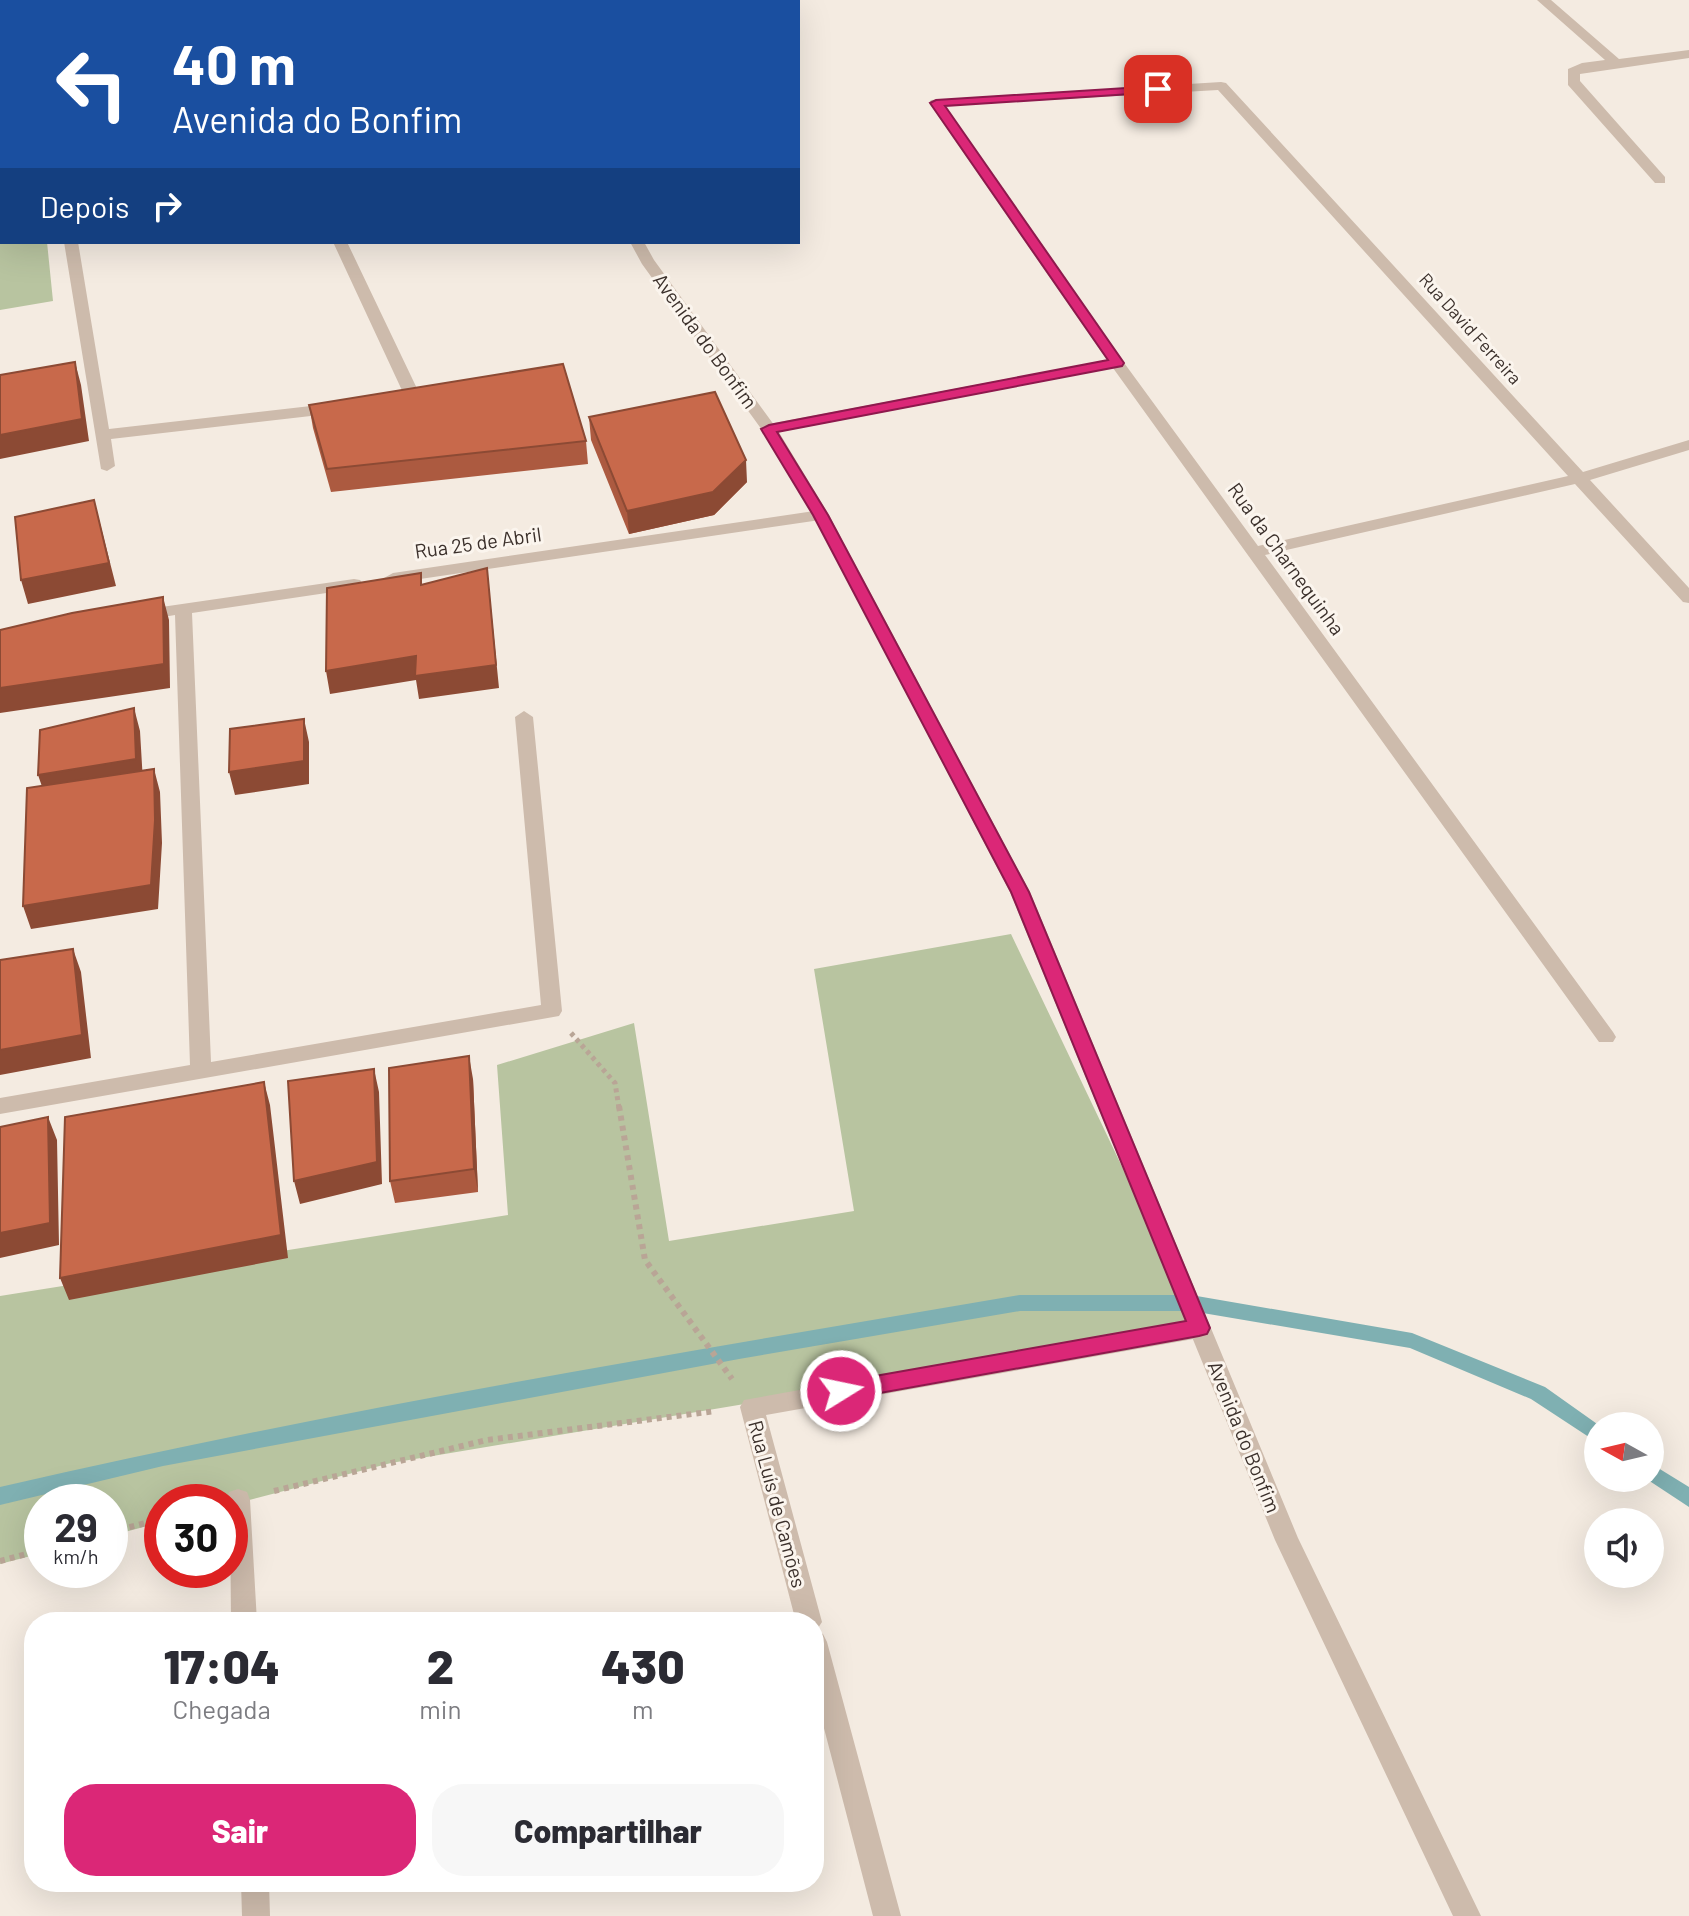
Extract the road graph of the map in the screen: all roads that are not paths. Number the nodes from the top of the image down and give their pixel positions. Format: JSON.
{"nodes":[{"id":1,"x":1543,"y":0,"type":"edge"},
{"id":2,"x":1689,"y":54,"type":"edge"},
{"id":3,"x":1616,"y":63,"type":"junction"},
{"id":4,"x":1221,"y":86,"type":"joint"},
{"id":5,"x":1660,"y":180,"type":"dead end"},
{"id":6,"x":71,"y":244,"type":"edge"},
{"id":7,"x":341,"y":244,"type":"edge"},
{"id":8,"x":638,"y":244,"type":"edge"},
{"id":9,"x":1117,"y":363,"type":"junction"},
{"id":10,"x":414,"y":399,"type":"edge"},
{"id":11,"x":352,"y":406,"type":"edge"},
{"id":12,"x":769,"y":429,"type":"junction"},
{"id":13,"x":102,"y":435,"type":"junction"},
{"id":14,"x":1689,"y":445,"type":"edge"},
{"id":15,"x":107,"y":466,"type":"dead end"},
{"id":16,"x":1579,"y":478,"type":"junction"},
{"id":17,"x":821,"y":515,"type":"junction"},
{"id":18,"x":1254,"y":552,"type":"junction"},
{"id":19,"x":1689,"y":598,"type":"edge"},
{"id":20,"x":183,"y":609,"type":"junction"},
{"id":21,"x":124,"y":618,"type":"edge"},
{"id":22,"x":524,"y":717,"type":"dead end"},
{"id":23,"x":1606,"y":1037,"type":"dead end"},
{"id":24,"x":201,"y":1071,"type":"junction"},
{"id":25,"x":0,"y":1106,"type":"edge"},
{"id":26,"x":1199,"y":1328,"type":"junction"},
{"id":27,"x":242,"y":1588,"type":"edge"},
{"id":28,"x":244,"y":1612,"type":"edge"},
{"id":29,"x":806,"y":1612,"type":"edge"},
{"id":30,"x":824,"y":1680,"type":"edge"},
{"id":31,"x":255,"y":1892,"type":"edge"},
{"id":32,"x":256,"y":1916,"type":"edge"},
{"id":33,"x":887,"y":1916,"type":"edge"},
{"id":34,"x":1467,"y":1916,"type":"edge"}],
"edges":[{"from":1,"to":3,"type":"street"},
{"from":2,"to":3,"type":"street"},
{"from":3,"to":5,"type":"street"},
{"from":4,"to":9,"type":"street","name":"Rua da Charnequinha"},
{"from":4,"to":16,"type":"street","name":"Rua David Ferreira"},
{"from":6,"to":13,"type":"street"},
{"from":7,"to":10,"type":"street"},
{"from":8,"to":12,"type":"street","name":"Avenida do Bonfim"},
{"from":9,"to":12,"type":"street"},
{"from":9,"to":18,"type":"street","name":"Rua da Charnequinha"},
{"from":11,"to":13,"type":"street"},
{"from":12,"to":17,"type":"street","name":"Avenida do Bonfim"},
{"from":13,"to":15,"type":"street"},
{"from":14,"to":16,"type":"street"},
{"from":16,"to":18,"type":"street"},
{"from":16,"to":19,"type":"street","name":"Rua David Ferreira"},
{"from":17,"to":20,"type":"street","name":"Rua 25 de Abril"},
{"from":17,"to":26,"type":"street","name":"Avenida do Bonfim"},
{"from":18,"to":23,"type":"street","name":"Rua da Charnequinha"},
{"from":20,"to":21,"type":"street","name":"Rua 25 de Abril"},
{"from":20,"to":24,"type":"street"},
{"from":22,"to":24,"type":"street"},
{"from":24,"to":25,"type":"street"},
{"from":26,"to":29,"type":"street","name":"Rua Luís de Camões"},
{"from":26,"to":34,"type":"street","name":"Avenida do Bonfim"},
{"from":27,"to":28,"type":"street"},
{"from":30,"to":33,"type":"street"},
{"from":31,"to":32,"type":"street"}]}
